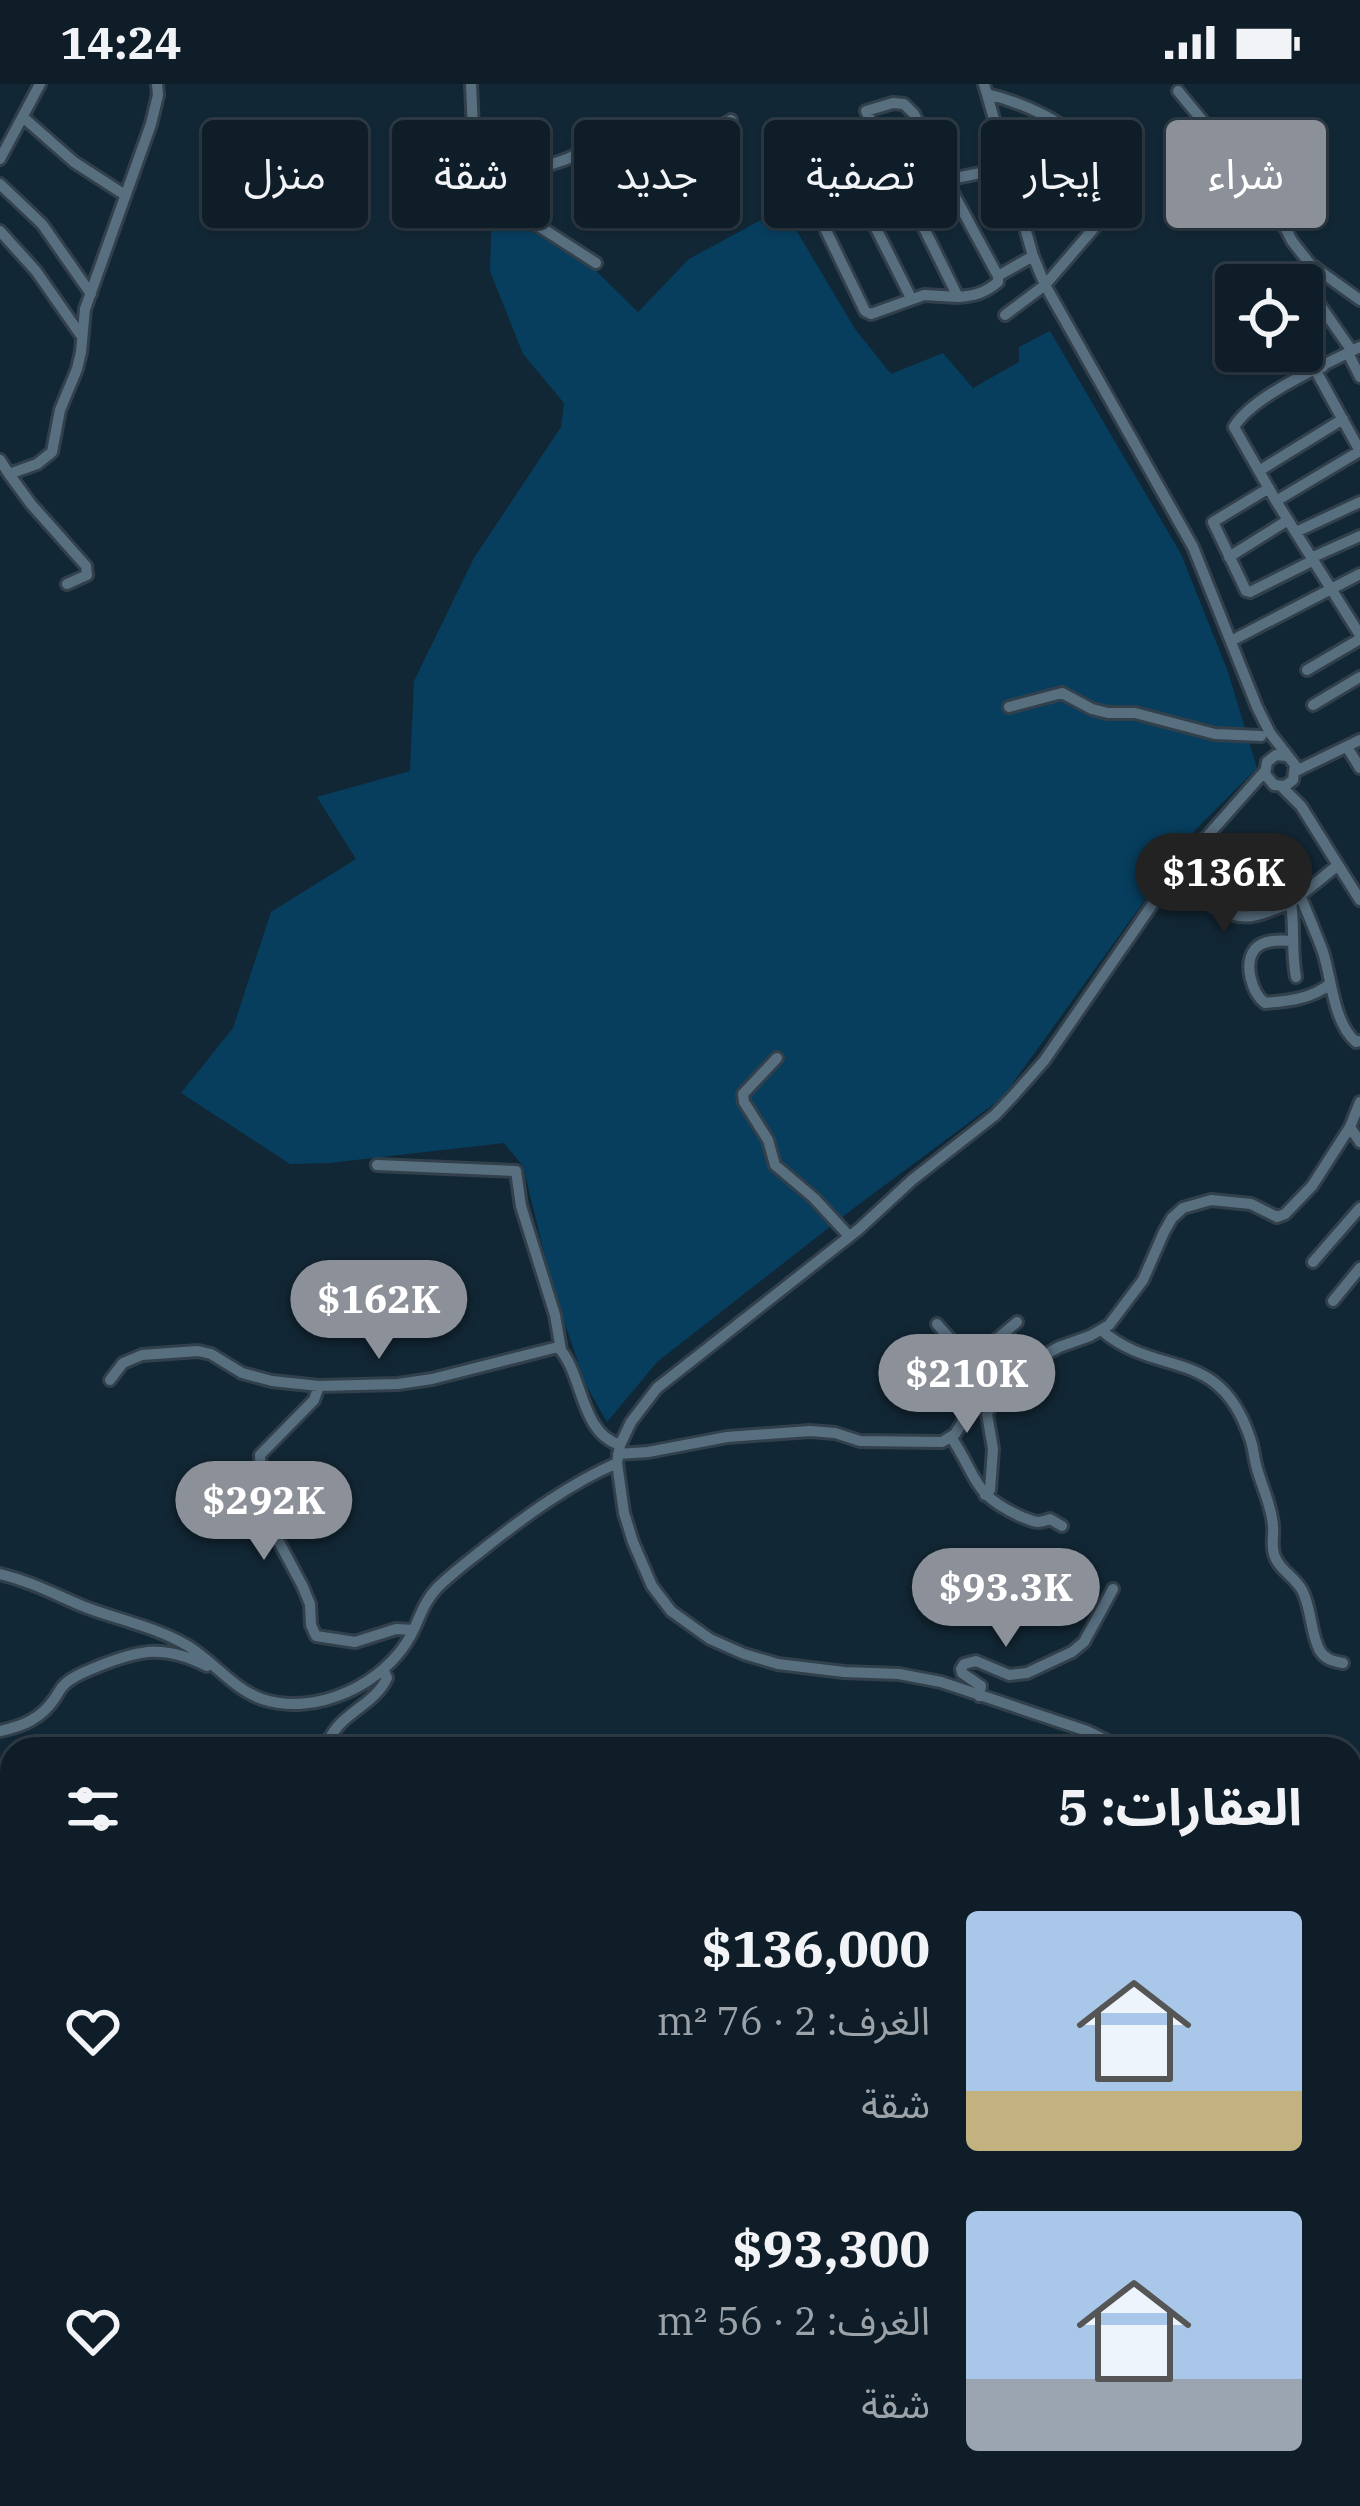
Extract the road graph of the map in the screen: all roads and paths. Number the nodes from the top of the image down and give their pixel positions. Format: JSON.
{"nodes":[{"id":1,"x":40,"y":84,"type":"edge"},
{"id":2,"x":157,"y":84,"type":"edge"},
{"id":3,"x":471,"y":84,"type":"edge"},
{"id":4,"x":1177,"y":86,"type":"edge"},
{"id":5,"x":986,"y":89,"type":"edge"},
{"id":6,"x":24,"y":118,"type":"junction"},
{"id":7,"x":473,"y":120,"type":"edge"},
{"id":8,"x":870,"y":120,"type":"edge"},
{"id":9,"x":918,"y":120,"type":"edge"},
{"id":10,"x":995,"y":120,"type":"edge"},
{"id":11,"x":1050,"y":120,"type":"edge"},
{"id":12,"x":0,"y":159,"type":"edge"},
{"id":13,"x":0,"y":184,"type":"edge"},
{"id":14,"x":125,"y":195,"type":"junction"},
{"id":15,"x":957,"y":200,"type":"edge"},
{"id":16,"x":542,"y":228,"type":"edge"},
{"id":17,"x":825,"y":228,"type":"edge"},
{"id":18,"x":876,"y":228,"type":"edge"},
{"id":19,"x":923,"y":228,"type":"edge"},
{"id":20,"x":1025,"y":228,"type":"edge"},
{"id":21,"x":1094,"y":228,"type":"edge"},
{"id":22,"x":0,"y":231,"type":"edge"},
{"id":23,"x":1033,"y":256,"type":"junction"},
{"id":24,"x":596,"y":263,"type":"dead end"},
{"id":25,"x":998,"y":276,"type":"junction"},
{"id":26,"x":1045,"y":285,"type":"junction"},
{"id":27,"x":91,"y":294,"type":"junction"},
{"id":28,"x":958,"y":297,"type":"junction"},
{"id":29,"x":911,"y":298,"type":"junction"},
{"id":30,"x":1360,"y":300,"type":"edge"},
{"id":31,"x":1323,"y":309,"type":"edge"},
{"id":32,"x":1005,"y":315,"type":"dead end"},
{"id":33,"x":82,"y":336,"type":"junction"},
{"id":34,"x":1354,"y":351,"type":"edge"},
{"id":35,"x":1323,"y":367,"type":"edge"},
{"id":36,"x":1313,"y":372,"type":"edge"},
{"id":37,"x":1320,"y":372,"type":"edge"},
{"id":38,"x":1360,"y":377,"type":"edge"},
{"id":39,"x":1343,"y":419,"type":"junction"},
{"id":40,"x":1360,"y":451,"type":"edge"},
{"id":41,"x":0,"y":460,"type":"edge"},
{"id":42,"x":1259,"y":471,"type":"junction"},
{"id":43,"x":9,"y":474,"type":"junction"},
{"id":44,"x":1269,"y":488,"type":"junction"},
{"id":45,"x":1276,"y":501,"type":"junction"},
{"id":46,"x":1360,"y":502,"type":"edge"},
{"id":47,"x":1288,"y":520,"type":"junction"},
{"id":48,"x":1296,"y":532,"type":"junction"},
{"id":49,"x":1360,"y":536,"type":"edge"},
{"id":50,"x":1229,"y":557,"type":"junction"},
{"id":51,"x":1313,"y":559,"type":"junction"},
{"id":52,"x":1360,"y":574,"type":"edge"},
{"id":53,"x":68,"y":584,"type":"dead end"},
{"id":54,"x":1332,"y":587,"type":"junction"},
{"id":55,"x":1360,"y":637,"type":"edge"},
{"id":56,"x":1232,"y":641,"type":"junction"},
{"id":57,"x":1307,"y":670,"type":"dead end"},
{"id":58,"x":1360,"y":677,"type":"edge"},
{"id":59,"x":1313,"y":705,"type":"dead end"},
{"id":60,"x":1256,"y":706,"type":"junction"},
{"id":61,"x":1009,"y":707,"type":"dead end"},
{"id":62,"x":1261,"y":736,"type":"junction"},
{"id":63,"x":1360,"y":740,"type":"edge"},
{"id":64,"x":1347,"y":747,"type":"junction"},
{"id":65,"x":1266,"y":766,"type":"junction"},
{"id":66,"x":1293,"y":766,"type":"junction"},
{"id":67,"x":1360,"y":768,"type":"edge"},
{"id":68,"x":1279,"y":786,"type":"junction"},
{"id":69,"x":1242,"y":796,"type":"junction"},
{"id":70,"x":1301,"y":806,"type":"junction"},
{"id":71,"x":1338,"y":865,"type":"junction"},
{"id":72,"x":1172,"y":876,"type":"junction"},
{"id":73,"x":1296,"y":900,"type":"junction"},
{"id":74,"x":1360,"y":900,"type":"edge"},
{"id":75,"x":1293,"y":941,"type":"junction"},
{"id":76,"x":1296,"y":976,"type":"dead end"},
{"id":77,"x":1330,"y":984,"type":"junction"},
{"id":78,"x":1360,"y":1042,"type":"edge"},
{"id":79,"x":777,"y":1058,"type":"dead end"},
{"id":80,"x":1360,"y":1102,"type":"edge"},
{"id":81,"x":1350,"y":1127,"type":"junction"},
{"id":82,"x":1360,"y":1142,"type":"edge"},
{"id":83,"x":377,"y":1165,"type":"dead end"},
{"id":84,"x":1360,"y":1208,"type":"edge"},
{"id":85,"x":849,"y":1236,"type":"junction"},
{"id":86,"x":1313,"y":1262,"type":"dead end"},
{"id":87,"x":1360,"y":1268,"type":"edge"},
{"id":88,"x":1333,"y":1301,"type":"dead end"},
{"id":89,"x":1017,"y":1322,"type":"dead end"},
{"id":90,"x":937,"y":1324,"type":"dead end"},
{"id":91,"x":1101,"y":1330,"type":"junction"},
{"id":92,"x":561,"y":1350,"type":"junction"},
{"id":93,"x":979,"y":1354,"type":"junction"},
{"id":94,"x":110,"y":1380,"type":"dead end"},
{"id":95,"x":996,"y":1383,"type":"junction"},
{"id":96,"x":319,"y":1386,"type":"junction"},
{"id":97,"x":951,"y":1437,"type":"junction"},
{"id":98,"x":618,"y":1454,"type":"junction"},
{"id":99,"x":985,"y":1495,"type":"junction"},
{"id":100,"x":1062,"y":1526,"type":"dead end"},
{"id":101,"x":0,"y":1574,"type":"edge"},
{"id":102,"x":1113,"y":1589,"type":"dead end"},
{"id":103,"x":413,"y":1630,"type":"junction"},
{"id":104,"x":1343,"y":1663,"type":"dead end"},
{"id":105,"x":384,"y":1671,"type":"junction"},
{"id":106,"x":231,"y":1679,"type":"junction"},
{"id":107,"x":979,"y":1696,"type":"junction"},
{"id":108,"x":0,"y":1731,"type":"edge"},
{"id":109,"x":330,"y":1737,"type":"edge"},
{"id":110,"x":1099,"y":1737,"type":"edge"}],
"edges":[{"from":1,"to":6,"type":"street"},
{"from":2,"to":14,"type":"street"},
{"from":3,"to":7,"type":"street"},
{"from":4,"to":30,"type":"street"},
{"from":5,"to":10,"type":"street"},
{"from":5,"to":11,"type":"street"},
{"from":6,"to":12,"type":"street"},
{"from":6,"to":14,"type":"street"},
{"from":8,"to":9,"type":"street"},
{"from":13,"to":27,"type":"street"},
{"from":14,"to":27,"type":"street"},
{"from":15,"to":25,"type":"street"},
{"from":16,"to":24,"type":"street"},
{"from":17,"to":29,"type":"street"},
{"from":18,"to":29,"type":"street"},
{"from":19,"to":28,"type":"street"},
{"from":20,"to":23,"type":"street"},
{"from":21,"to":26,"type":"street"},
{"from":22,"to":33,"type":"street"},
{"from":23,"to":25,"type":"street"},
{"from":23,"to":26,"type":"street"},
{"from":25,"to":28,"type":"street"},
{"from":26,"to":32,"type":"street"},
{"from":26,"to":56,"type":"street"},
{"from":27,"to":33,"type":"street"},
{"from":28,"to":29,"type":"street"},
{"from":31,"to":34,"type":"street"},
{"from":33,"to":43,"type":"street"},
{"from":34,"to":35,"type":"street"},
{"from":34,"to":38,"type":"street"},
{"from":36,"to":42,"type":"street"},
{"from":37,"to":39,"type":"street"},
{"from":39,"to":40,"type":"street"},
{"from":39,"to":42,"type":"street"},
{"from":40,"to":45,"type":"street"},
{"from":41,"to":43,"type":"street"},
{"from":42,"to":44,"type":"street"},
{"from":43,"to":53,"type":"street"},
{"from":44,"to":45,"type":"street"},
{"from":44,"to":50,"type":"street"},
{"from":45,"to":47,"type":"street"},
{"from":46,"to":48,"type":"street"},
{"from":47,"to":48,"type":"street"},
{"from":47,"to":50,"type":"street"},
{"from":48,"to":51,"type":"street"},
{"from":49,"to":51,"type":"street"},
{"from":50,"to":51,"type":"street"},
{"from":51,"to":54,"type":"street"},
{"from":52,"to":54,"type":"street"},
{"from":54,"to":55,"type":"street"},
{"from":54,"to":56,"type":"street"},
{"from":55,"to":57,"type":"street"},
{"from":56,"to":60,"type":"street"},
{"from":58,"to":59,"type":"street"},
{"from":60,"to":62,"type":"street"},
{"from":60,"to":66,"type":"street"},
{"from":61,"to":62,"type":"street"},
{"from":62,"to":65,"type":"street"},
{"from":63,"to":64,"type":"street"},
{"from":64,"to":66,"type":"street"},
{"from":64,"to":67,"type":"street"},
{"from":65,"to":66,"type":"street"},
{"from":65,"to":68,"type":"street"},
{"from":65,"to":69,"type":"street"},
{"from":66,"to":68,"type":"street"},
{"from":66,"to":70,"type":"street"},
{"from":68,"to":69,"type":"street"},
{"from":68,"to":70,"type":"street"},
{"from":69,"to":72,"type":"street"},
{"from":70,"to":71,"type":"street"},
{"from":71,"to":73,"type":"street"},
{"from":71,"to":74,"type":"street"},
{"from":72,"to":73,"type":"street"},
{"from":72,"to":85,"type":"street"},
{"from":73,"to":75,"type":"street"},
{"from":73,"to":77,"type":"street"},
{"from":75,"to":76,"type":"street"},
{"from":75,"to":77,"type":"street"},
{"from":77,"to":78,"type":"street"},
{"from":79,"to":85,"type":"street"},
{"from":80,"to":81,"type":"street"},
{"from":81,"to":82,"type":"street"},
{"from":81,"to":91,"type":"street"},
{"from":83,"to":92,"type":"street"},
{"from":84,"to":86,"type":"street"},
{"from":85,"to":98,"type":"street"},
{"from":87,"to":88,"type":"street"},
{"from":89,"to":93,"type":"street"},
{"from":90,"to":93,"type":"street"},
{"from":91,"to":95,"type":"street"},
{"from":91,"to":104,"type":"street"},
{"from":92,"to":96,"type":"street"},
{"from":92,"to":98,"type":"street"},
{"from":93,"to":95,"type":"street"},
{"from":94,"to":96,"type":"street"},
{"from":95,"to":97,"type":"street"},
{"from":95,"to":99,"type":"street"},
{"from":96,"to":103,"type":"street"},
{"from":97,"to":98,"type":"street"},
{"from":97,"to":99,"type":"street"},
{"from":98,"to":103,"type":"street"},
{"from":98,"to":107,"type":"street"},
{"from":99,"to":100,"type":"street"},
{"from":101,"to":106,"type":"street"},
{"from":102,"to":107,"type":"street"},
{"from":103,"to":105,"type":"street"},
{"from":105,"to":106,"type":"street"},
{"from":105,"to":109,"type":"street"},
{"from":106,"to":108,"type":"street"},
{"from":107,"to":110,"type":"street"}]}
